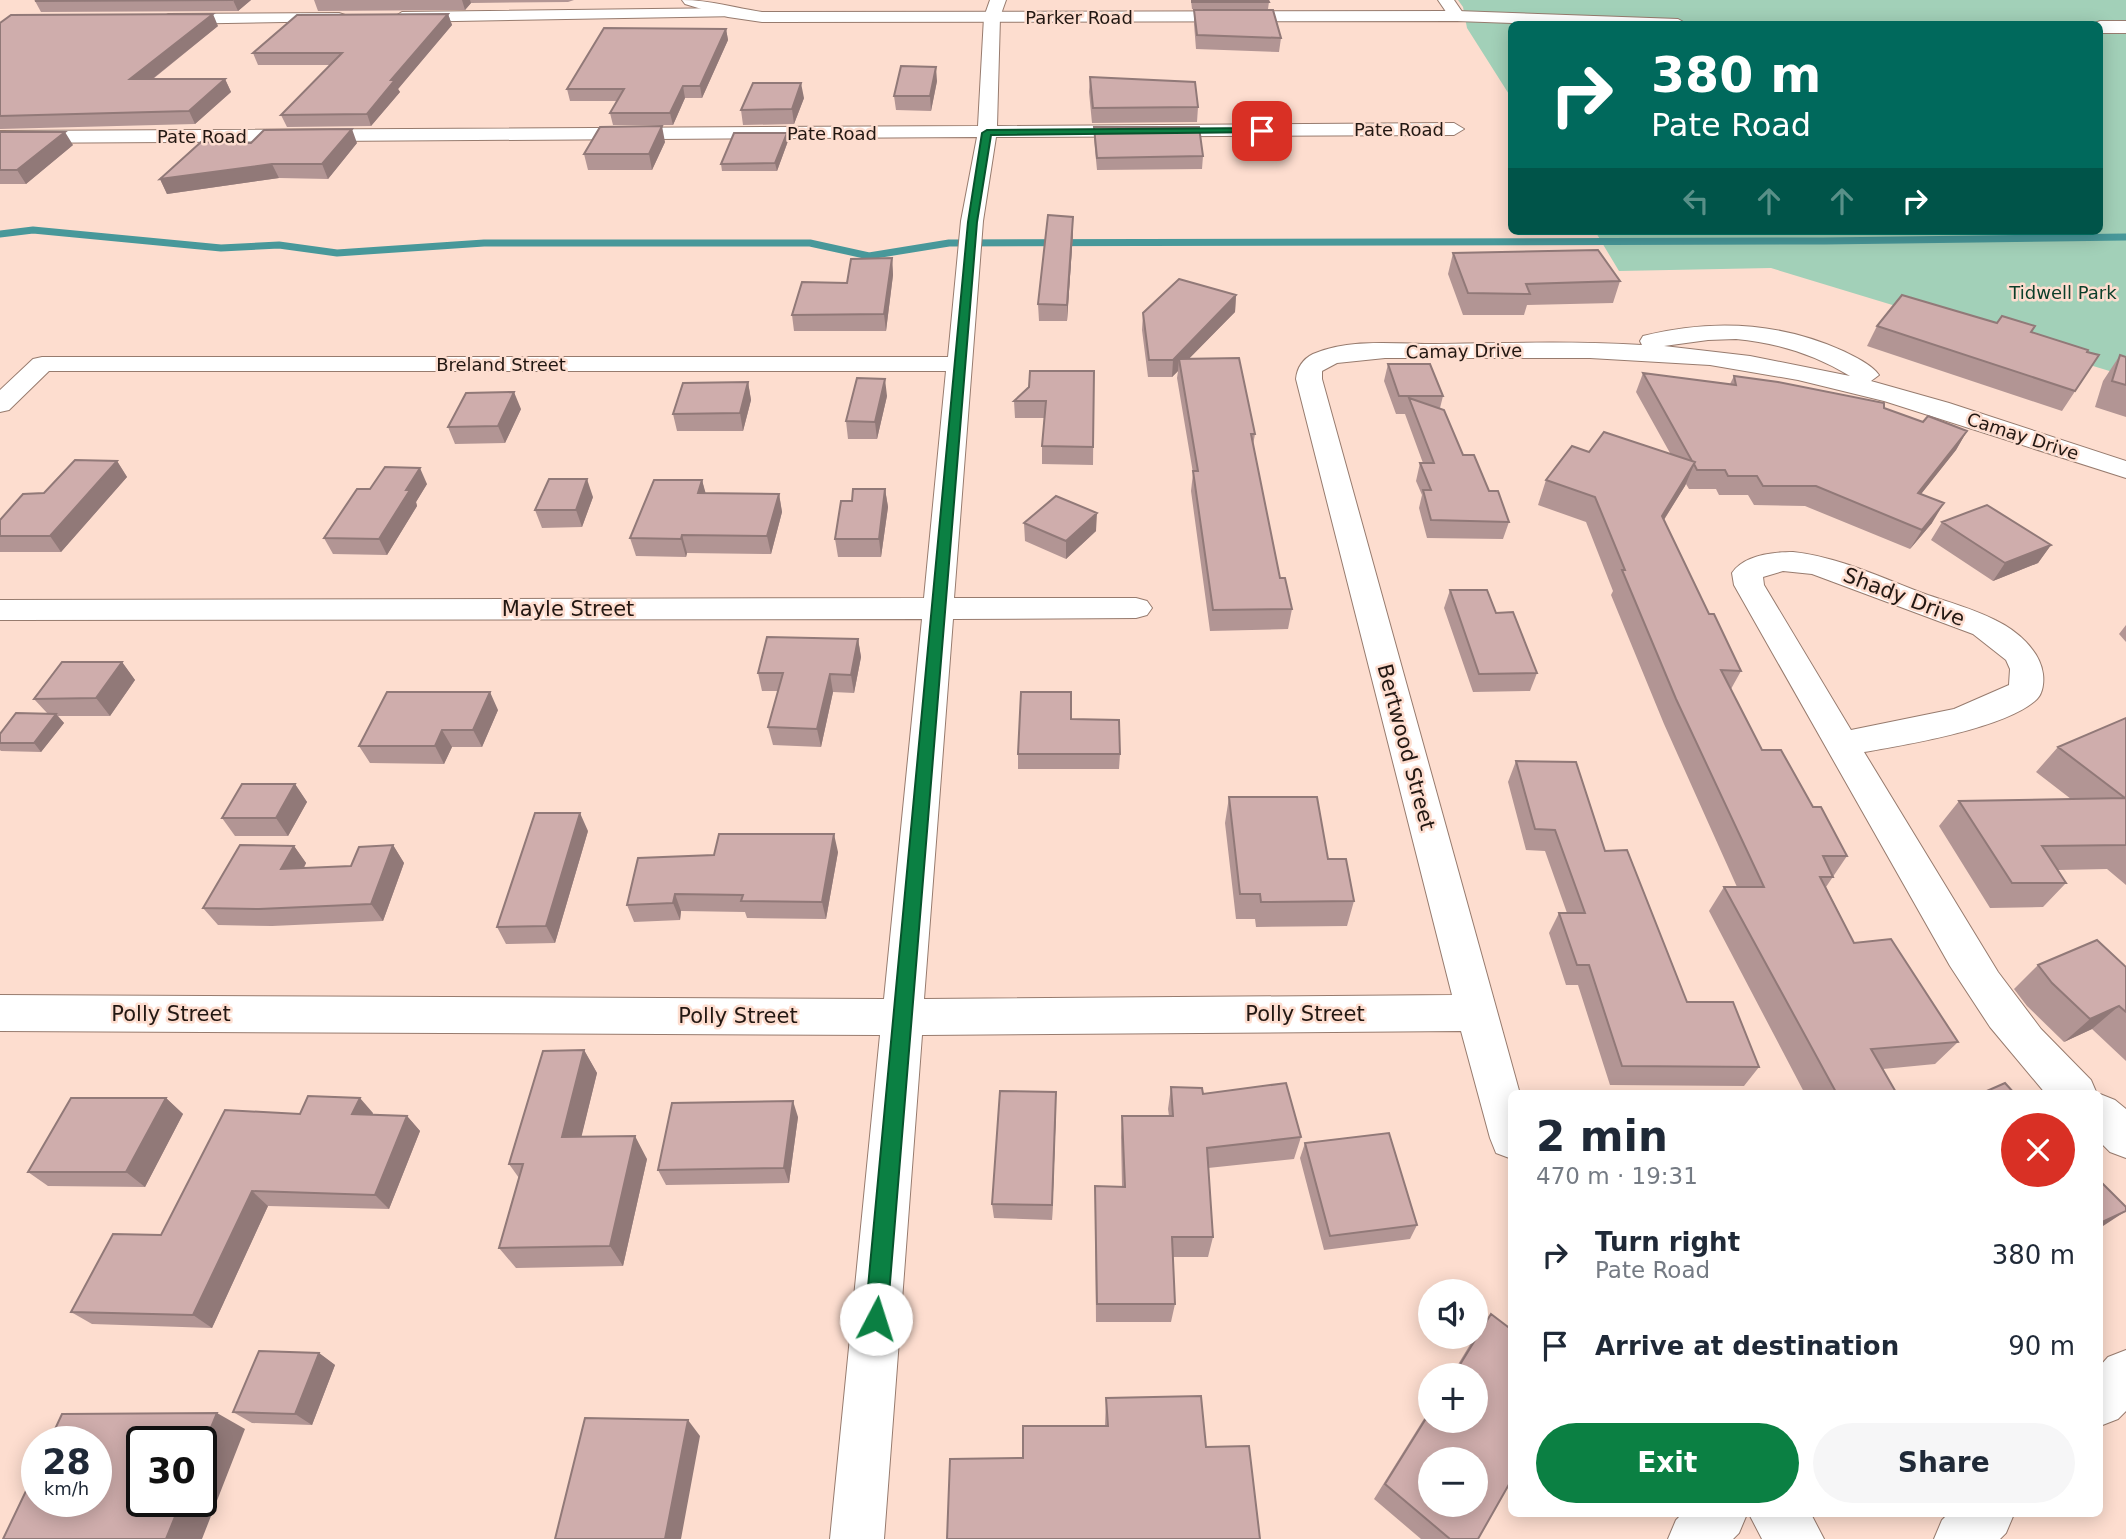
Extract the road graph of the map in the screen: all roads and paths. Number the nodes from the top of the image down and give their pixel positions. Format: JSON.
{"nodes":[{"id":1,"x":691,"y":0,"type":"edge"},
{"id":2,"x":1446,"y":0,"type":"edge"},
{"id":3,"x":995,"y":9,"type":"edge"},
{"id":4,"x":734,"y":13,"type":"junction"},
{"id":5,"x":1457,"y":16,"type":"junction"},
{"id":6,"x":360,"y":18,"type":"edge"},
{"id":7,"x":387,"y":18,"type":"edge"},
{"id":8,"x":152,"y":19,"type":"edge"},
{"id":9,"x":1595,"y":21,"type":"edge"},
{"id":10,"x":2103,"y":27,"type":"edge"},
{"id":11,"x":2126,"y":27,"type":"edge"},
{"id":12,"x":1454,"y":129,"type":"dead end"},
{"id":13,"x":987,"y":133,"type":"junction"},
{"id":14,"x":0,"y":137,"type":"edge"},
{"id":15,"x":1321,"y":360,"type":"joint"},
{"id":16,"x":961,"y":364,"type":"junction"},
{"id":17,"x":0,"y":404,"type":"edge"},
{"id":18,"x":2126,"y":470,"type":"edge"},
{"id":19,"x":939,"y":608,"type":"junction"},
{"id":20,"x":1136,"y":608,"type":"dead end"},
{"id":21,"x":0,"y":610,"type":"edge"},
{"id":22,"x":1842,"y":744,"type":"junction"},
{"id":23,"x":0,"y":1013,"type":"edge"},
{"id":24,"x":1476,"y":1013,"type":"junction"},
{"id":25,"x":903,"y":1017,"type":"junction"},
{"id":26,"x":2072,"y":1090,"type":"edge"},
{"id":27,"x":2103,"y":1117,"type":"edge"},
{"id":28,"x":1508,"y":1124,"type":"edge"},
{"id":29,"x":2126,"y":1137,"type":"edge"},
{"id":30,"x":2126,"y":1376,"type":"edge"},
{"id":31,"x":2103,"y":1398,"type":"edge"},
{"id":32,"x":1717,"y":1517,"type":"edge"},
{"id":33,"x":1779,"y":1517,"type":"edge"},
{"id":34,"x":1984,"y":1517,"type":"edge"},
{"id":35,"x":857,"y":1539,"type":"edge"},
{"id":36,"x":1695,"y":1539,"type":"edge"},
{"id":37,"x":1797,"y":1539,"type":"edge"},
{"id":38,"x":1961,"y":1539,"type":"edge"}],
"edges":[{"from":1,"to":4,"type":"main road","name":"Parker Road"},
{"from":2,"to":5,"type":"street"},
{"from":3,"to":4,"type":"main road","name":"Parker Road"},
{"from":3,"to":5,"type":"main road","name":"Parker Road"},
{"from":3,"to":13,"type":"street"},
{"from":4,"to":7,"type":"street"},
{"from":5,"to":9,"type":"main road","name":"Parker Road"},
{"from":6,"to":8,"type":"street"},
{"from":10,"to":11,"type":"main road"},
{"from":12,"to":13,"type":"street","name":"Pate Road"},
{"from":13,"to":14,"type":"street","name":"Pate Road"},
{"from":13,"to":16,"type":"street"},
{"from":15,"to":18,"type":"street","name":"Camay Drive"},
{"from":15,"to":24,"type":"street","name":"Bertwood Street"},
{"from":16,"to":17,"type":"street","name":"Breland Street"},
{"from":16,"to":19,"type":"street"},
{"from":19,"to":20,"type":"street","name":"Mayle Street"},
{"from":19,"to":21,"type":"street","name":"Mayle Street"},
{"from":19,"to":25,"type":"street"},
{"from":22,"to":22,"type":"street","name":"Shady Drive"},
{"from":22,"to":26,"type":"street","name":"Shady Drive"},
{"from":23,"to":25,"type":"street","name":"Polly Street"},
{"from":24,"to":25,"type":"street","name":"Polly Street"},
{"from":24,"to":28,"type":"street","name":"Bertwood Street"},
{"from":25,"to":35,"type":"street"},
{"from":27,"to":29,"type":"street"},
{"from":30,"to":31,"type":"street"},
{"from":32,"to":36,"type":"street"},
{"from":33,"to":37,"type":"street"},
{"from":34,"to":38,"type":"street"}]}
